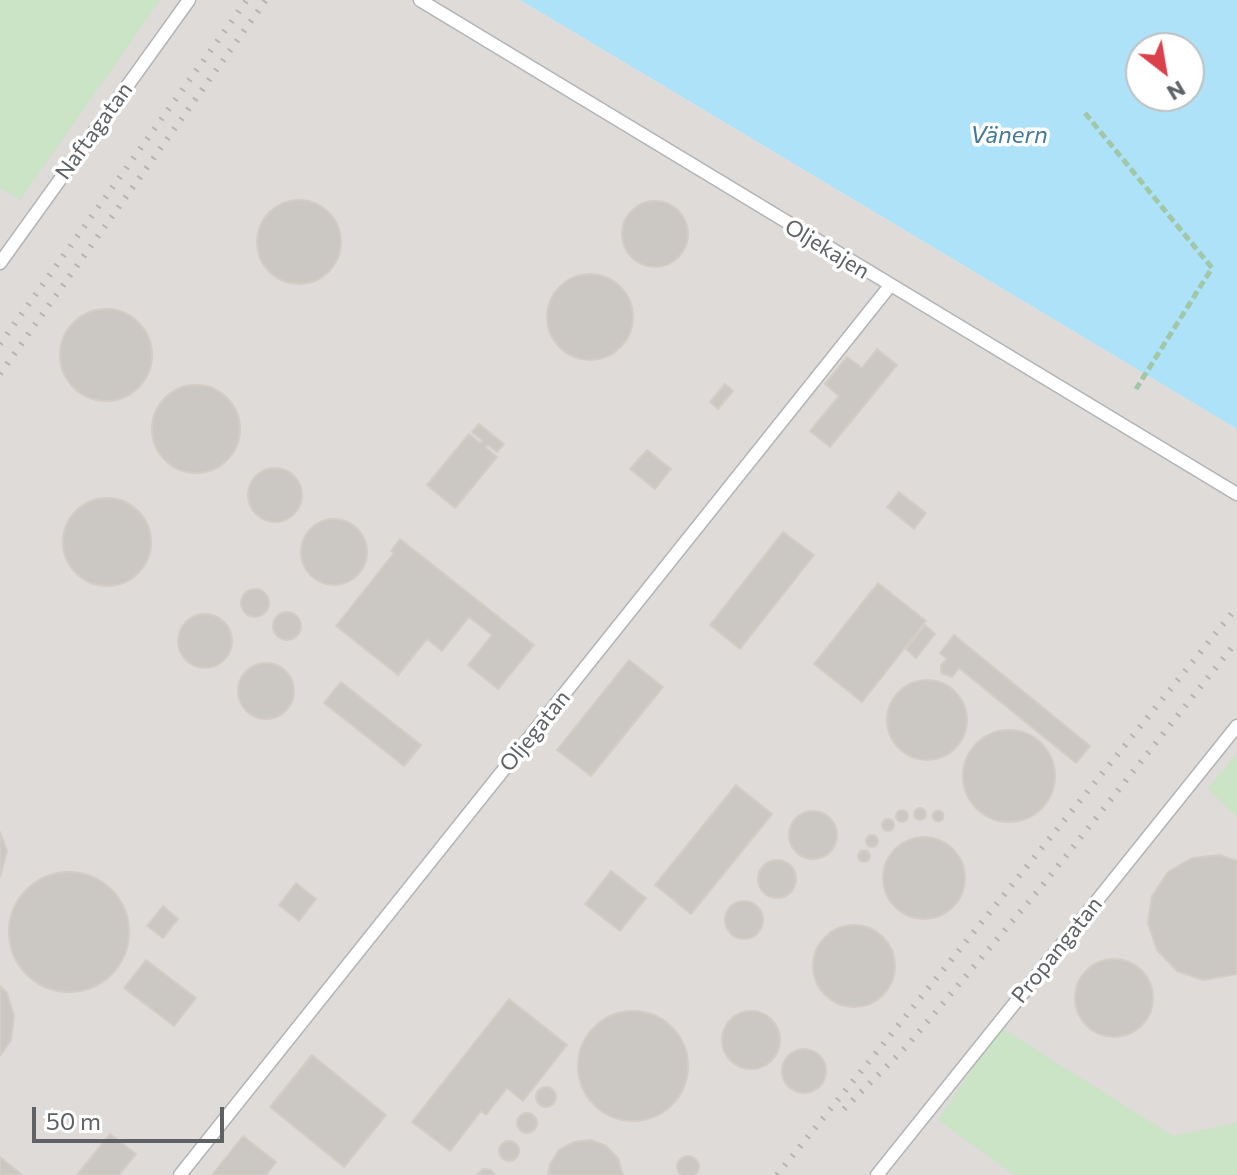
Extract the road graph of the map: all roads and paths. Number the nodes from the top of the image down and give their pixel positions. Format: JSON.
{"nodes":[{"id":1,"x":189,"y":0,"type":"edge"},
{"id":2,"x":420,"y":0,"type":"edge"},
{"id":3,"x":1085,"y":113,"type":"dead end"},
{"id":4,"x":0,"y":263,"type":"edge"},
{"id":5,"x":889,"y":287,"type":"junction"},
{"id":6,"x":1136,"y":389,"type":"dead end"},
{"id":7,"x":1237,"y":494,"type":"edge"},
{"id":8,"x":1237,"y":726,"type":"edge"},
{"id":9,"x":180,"y":1175,"type":"edge"},
{"id":10,"x":877,"y":1175,"type":"edge"}],
"edges":[{"from":1,"to":4,"type":"lane","name":"Naftagatan"},
{"from":2,"to":5,"type":"lane","name":"Oljekajen"},
{"from":3,"to":6,"type":"path"},
{"from":5,"to":7,"type":"lane","name":"Oljekajen"},
{"from":5,"to":9,"type":"lane","name":"Oljegatan"},
{"from":8,"to":10,"type":"lane","name":"Propangatan"}]}
